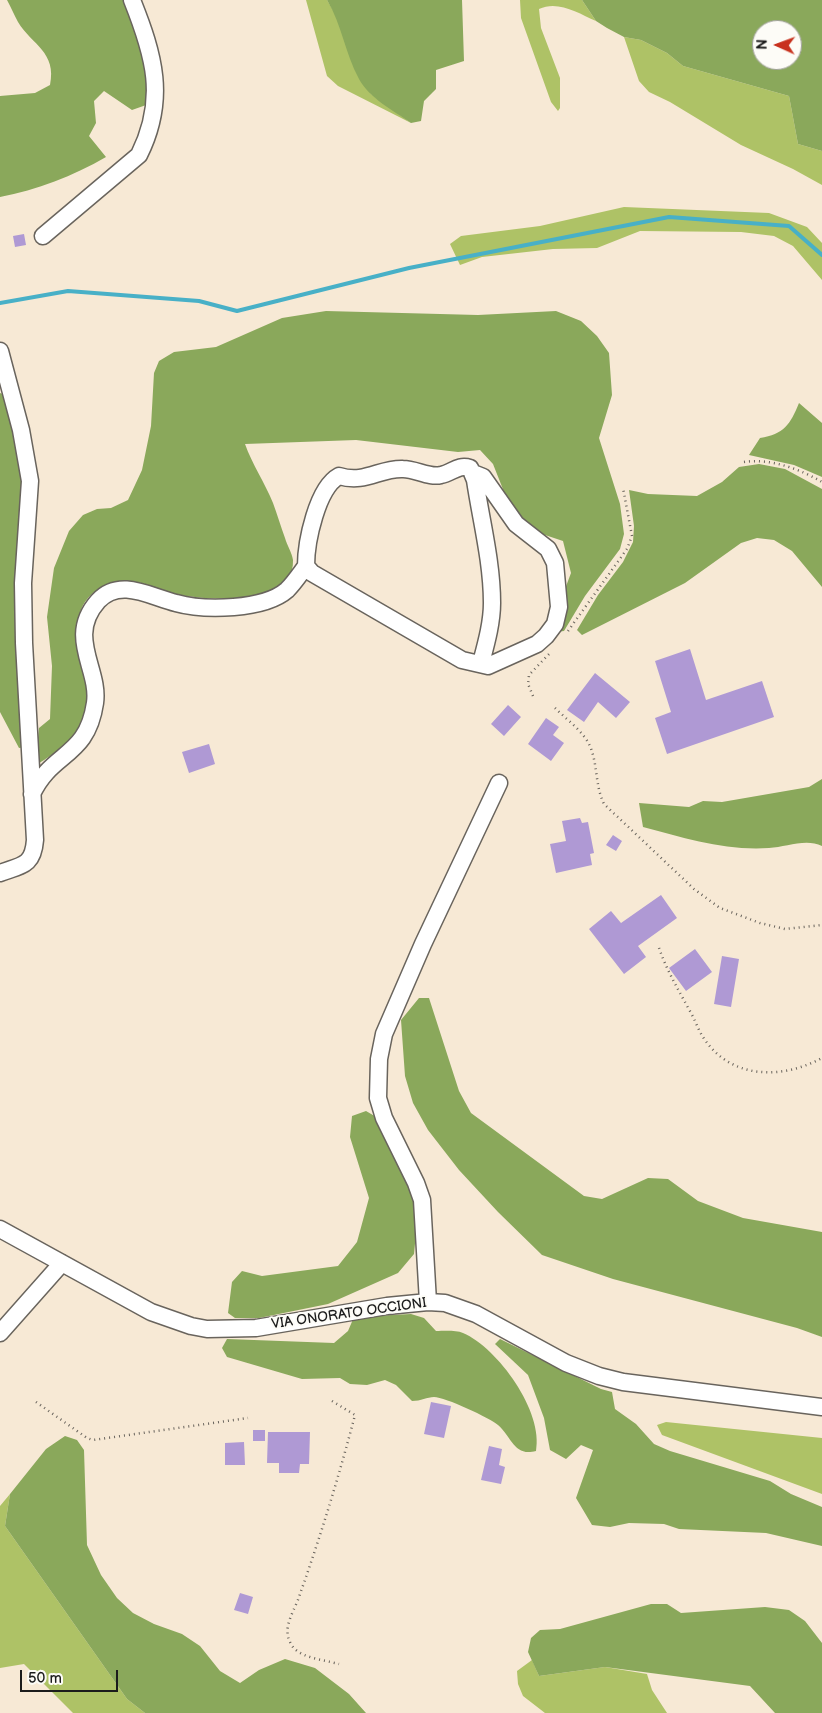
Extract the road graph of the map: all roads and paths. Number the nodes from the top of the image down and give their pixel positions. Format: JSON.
{"nodes":[{"id":1,"x":132,"y":0,"type":"edge"},
{"id":2,"x":43,"y":236,"type":"dead end"},
{"id":3,"x":0,"y":351,"type":"edge"},
{"id":4,"x":744,"y":462,"type":"dead end"},
{"id":5,"x":473,"y":473,"type":"junction"},
{"id":6,"x":822,"y":482,"type":"edge"},
{"id":7,"x":624,"y":488,"type":"dead end"},
{"id":8,"x":306,"y":566,"type":"junction"},
{"id":9,"x":567,"y":633,"type":"dead end"},
{"id":10,"x":552,"y":651,"type":"dead end"},
{"id":11,"x":481,"y":663,"type":"junction"},
{"id":12,"x":533,"y":696,"type":"dead end"},
{"id":13,"x":555,"y":708,"type":"dead end"},
{"id":14,"x":499,"y":784,"type":"dead end"},
{"id":15,"x":32,"y":794,"type":"junction"},
{"id":16,"x":0,"y":873,"type":"edge"},
{"id":17,"x":822,"y":925,"type":"edge"},
{"id":18,"x":659,"y":948,"type":"dead end"},
{"id":19,"x":822,"y":1058,"type":"edge"},
{"id":20,"x":0,"y":1230,"type":"edge"},
{"id":21,"x":62,"y":1263,"type":"junction"},
{"id":22,"x":428,"y":1302,"type":"junction"},
{"id":23,"x":0,"y":1333,"type":"edge"},
{"id":24,"x":332,"y":1400,"type":"dead end"},
{"id":25,"x":36,"y":1402,"type":"dead end"},
{"id":26,"x":822,"y":1407,"type":"edge"},
{"id":27,"x":248,"y":1418,"type":"dead end"},
{"id":28,"x":339,"y":1664,"type":"dead end"}],
"edges":[{"from":1,"to":2,"type":"street"},
{"from":3,"to":15,"type":"street"},
{"from":4,"to":6,"type":"path"},
{"from":5,"to":8,"type":"street"},
{"from":5,"to":11,"type":"street"},
{"from":5,"to":11,"type":"street"},
{"from":7,"to":9,"type":"path"},
{"from":8,"to":11,"type":"street"},
{"from":8,"to":15,"type":"street"},
{"from":10,"to":12,"type":"path"},
{"from":13,"to":17,"type":"path"},
{"from":14,"to":22,"type":"street"},
{"from":15,"to":16,"type":"street"},
{"from":18,"to":19,"type":"path"},
{"from":20,"to":21,"type":"street","name":"VIA ONORATO OCCIONI"},
{"from":21,"to":22,"type":"street","name":"VIA ONORATO OCCIONI"},
{"from":21,"to":23,"type":"street"},
{"from":22,"to":26,"type":"street","name":"VIA ONORATO OCCIONI"},
{"from":24,"to":28,"type":"path"},
{"from":25,"to":27,"type":"path"}]}
